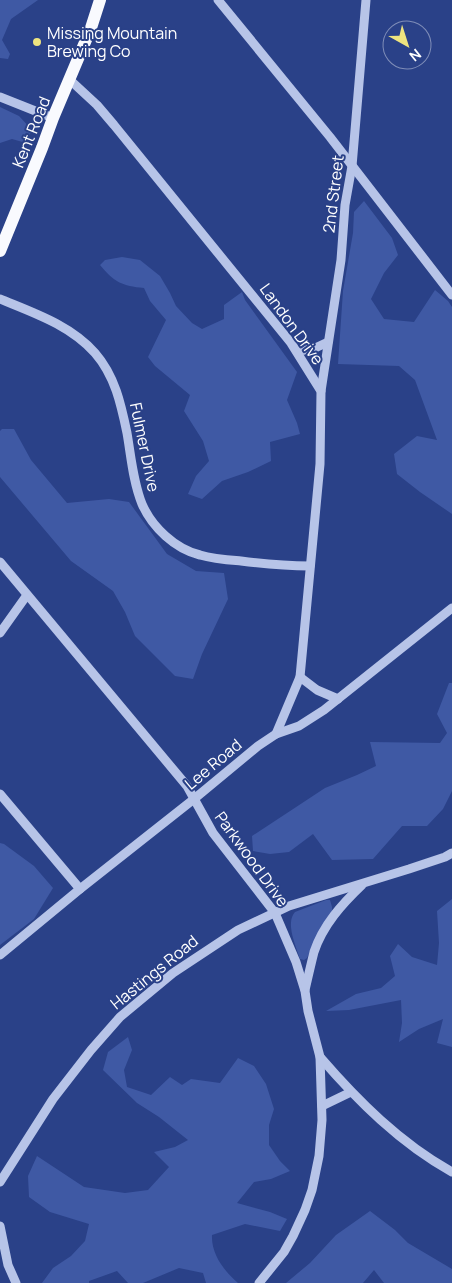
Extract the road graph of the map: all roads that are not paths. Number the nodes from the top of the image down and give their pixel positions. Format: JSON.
{"nodes":[{"id":1,"x":100,"y":0,"type":"edge"},
{"id":2,"x":218,"y":0,"type":"edge"},
{"id":3,"x":366,"y":0,"type":"edge"},
{"id":4,"x":70,"y":80,"type":"junction"},
{"id":5,"x":0,"y":97,"type":"edge"},
{"id":6,"x":53,"y":118,"type":"junction"},
{"id":7,"x":352,"y":166,"type":"junction"},
{"id":8,"x":0,"y":252,"type":"edge"},
{"id":9,"x":452,"y":295,"type":"edge"},
{"id":10,"x":0,"y":299,"type":"edge"},
{"id":11,"x":328,"y":342,"type":"junction"},
{"id":12,"x":296,"y":351,"type":"junction"},
{"id":13,"x":321,"y":391,"type":"junction"},
{"id":14,"x":0,"y":562,"type":"edge"},
{"id":15,"x":310,"y":566,"type":"junction"},
{"id":16,"x":27,"y":595,"type":"junction"},
{"id":17,"x":452,"y":608,"type":"edge"},
{"id":18,"x":0,"y":632,"type":"edge"},
{"id":19,"x":300,"y":677,"type":"junction"},
{"id":20,"x":338,"y":699,"type":"junction"},
{"id":21,"x":276,"y":734,"type":"junction"},
{"id":22,"x":0,"y":794,"type":"edge"},
{"id":23,"x":194,"y":800,"type":"junction"},
{"id":24,"x":450,"y":857,"type":"edge"},
{"id":25,"x":366,"y":882,"type":"junction"},
{"id":26,"x":80,"y":889,"type":"junction"},
{"id":27,"x":275,"y":912,"type":"junction"},
{"id":28,"x":0,"y":955,"type":"edge"},
{"id":29,"x":305,"y":991,"type":"junction"},
{"id":30,"x":320,"y":1057,"type":"junction"},
{"id":31,"x":351,"y":1092,"type":"junction"},
{"id":32,"x":322,"y":1106,"type":"junction"},
{"id":33,"x":452,"y":1172,"type":"edge"},
{"id":34,"x":0,"y":1182,"type":"edge"},
{"id":35,"x":0,"y":1226,"type":"edge"},
{"id":36,"x":16,"y":1283,"type":"edge"},
{"id":37,"x":259,"y":1283,"type":"edge"}],
"edges":[{"from":1,"to":4,"type":"main road","name":"Kent Road"},
{"from":2,"to":7,"type":"street"},
{"from":3,"to":7,"type":"street","name":"2nd Street"},
{"from":4,"to":6,"type":"main road","name":"Kent Road"},
{"from":4,"to":12,"type":"street","name":"Landon Drive"},
{"from":5,"to":6,"type":"street"},
{"from":6,"to":8,"type":"main road","name":"Kent Road"},
{"from":7,"to":9,"type":"street"},
{"from":7,"to":11,"type":"street","name":"2nd Street"},
{"from":10,"to":15,"type":"street","name":"Fulmer Drive"},
{"from":11,"to":12,"type":"street"},
{"from":11,"to":13,"type":"street","name":"2nd Street"},
{"from":12,"to":13,"type":"street","name":"Landon Drive"},
{"from":13,"to":15,"type":"street","name":"Landon Drive"},
{"from":14,"to":16,"type":"street","name":"Parkwood Drive"},
{"from":15,"to":19,"type":"street","name":"Landon Drive"},
{"from":16,"to":18,"type":"street"},
{"from":16,"to":23,"type":"street","name":"Parkwood Drive"},
{"from":17,"to":20,"type":"street","name":"Lee Road"},
{"from":19,"to":20,"type":"street"},
{"from":19,"to":21,"type":"street","name":"Landon Drive"},
{"from":20,"to":21,"type":"street","name":"Lee Road"},
{"from":21,"to":23,"type":"street","name":"Lee Road"},
{"from":22,"to":26,"type":"street"},
{"from":23,"to":26,"type":"street","name":"Lee Road"},
{"from":23,"to":27,"type":"street","name":"Parkwood Drive"},
{"from":24,"to":25,"type":"street","name":"Hastings Road"},
{"from":25,"to":27,"type":"street","name":"Hastings Road"},
{"from":25,"to":29,"type":"street","name":"Hastings Road"},
{"from":26,"to":28,"type":"street","name":"Lee Road"},
{"from":27,"to":29,"type":"street","name":"Parkwood Drive"},
{"from":27,"to":34,"type":"street","name":"Hastings Road"},
{"from":29,"to":30,"type":"street","name":"Parkwood Drive"},
{"from":30,"to":31,"type":"street"},
{"from":30,"to":32,"type":"street","name":"Parkwood Drive"},
{"from":31,"to":32,"type":"street"},
{"from":31,"to":33,"type":"street"},
{"from":32,"to":37,"type":"street","name":"Parkwood Drive"},
{"from":35,"to":36,"type":"street"}]}
